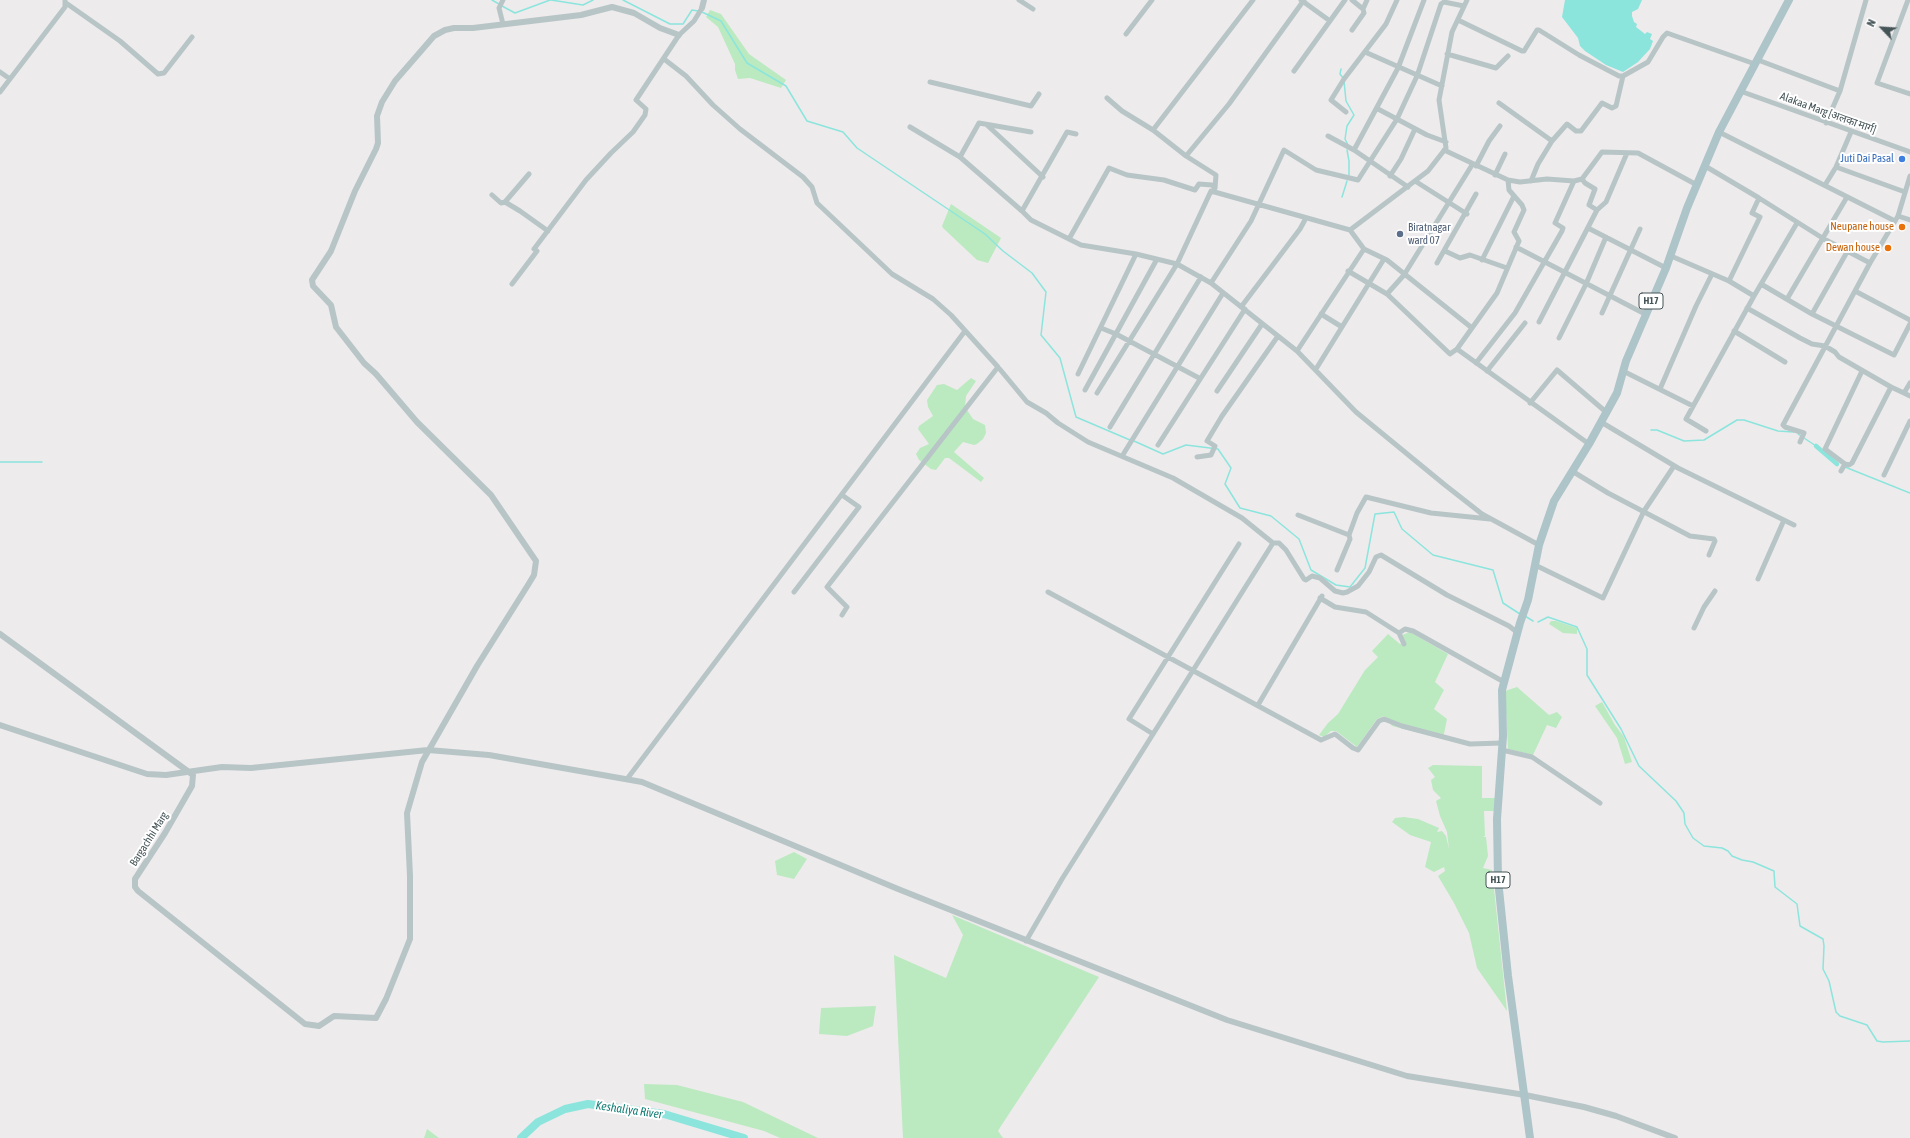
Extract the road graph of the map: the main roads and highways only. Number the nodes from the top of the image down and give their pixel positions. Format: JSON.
{"nodes":[{"id":1,"x":1789,"y":0,"type":"edge"},
{"id":2,"x":1530,"y":1138,"type":"edge"}],
"edges":[{"from":1,"to":2,"type":"main road","number":"H17"}]}
